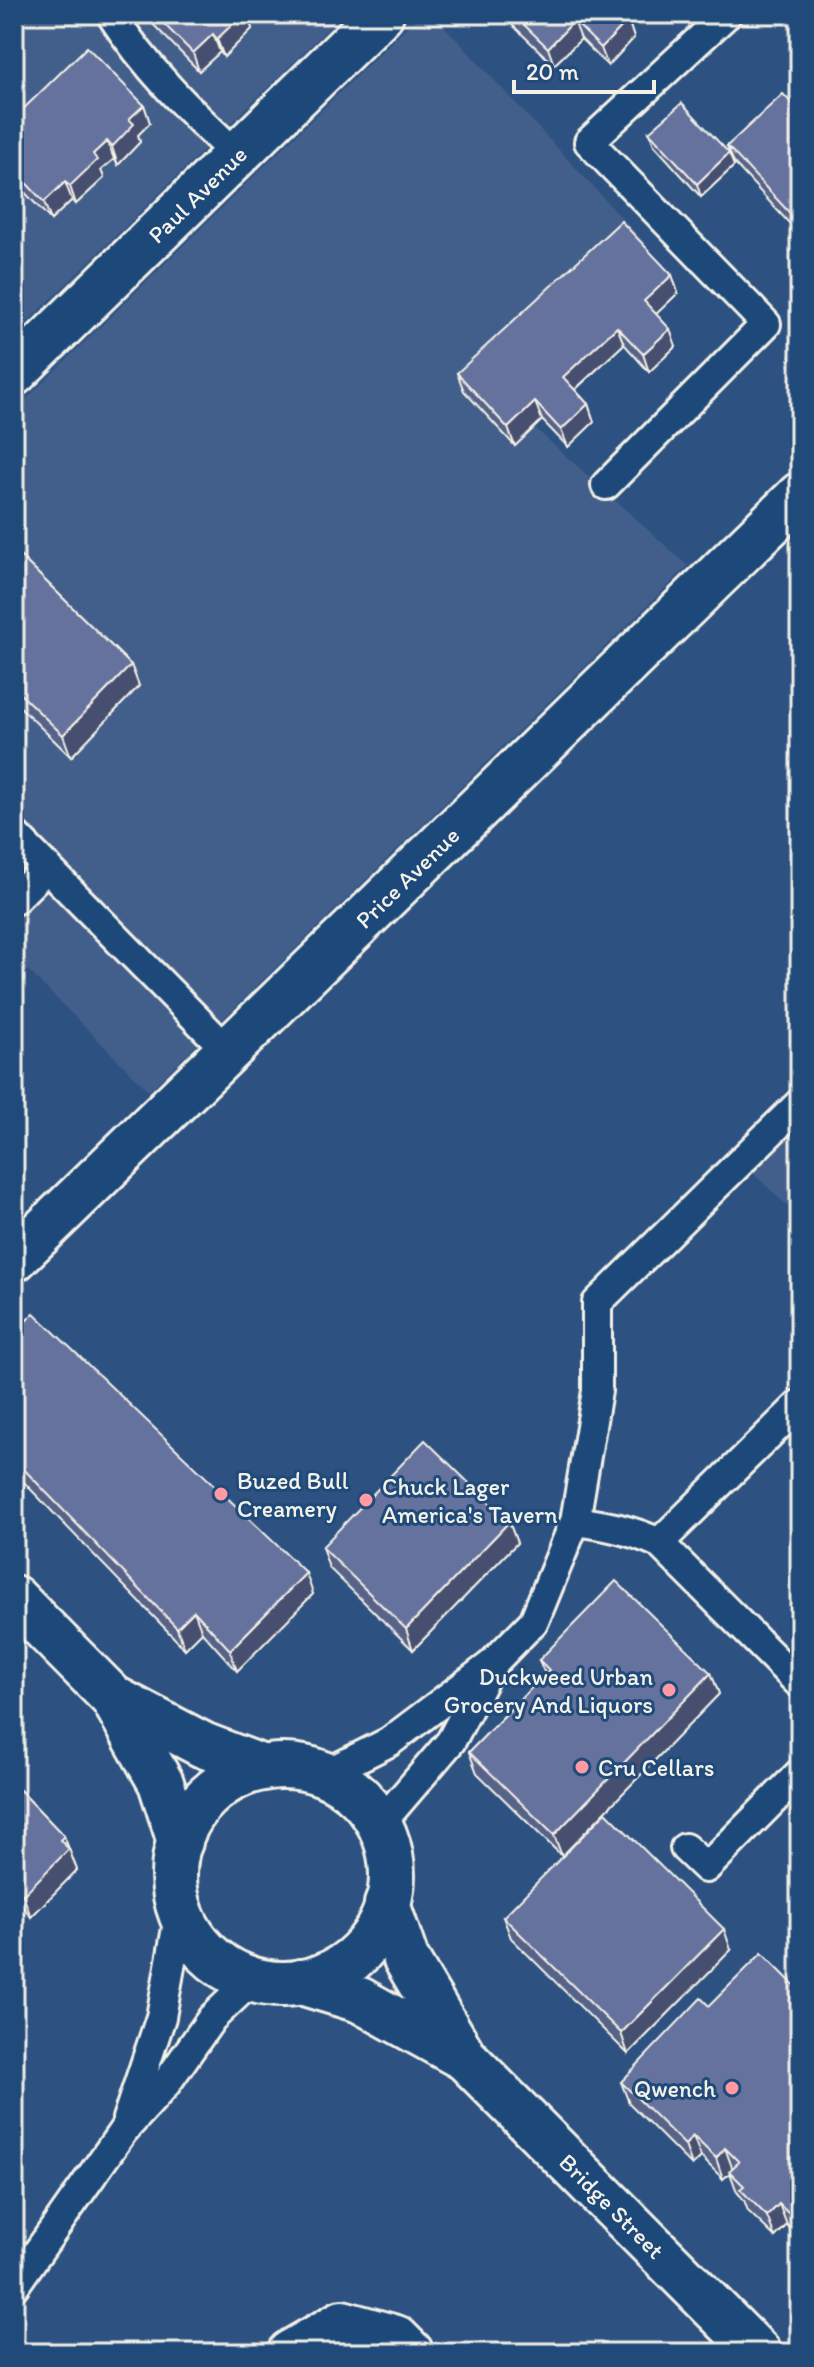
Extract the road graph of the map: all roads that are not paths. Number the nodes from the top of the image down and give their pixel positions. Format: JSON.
{"nodes":[{"id":1,"x":111,"y":14,"type":"edge"},
{"id":2,"x":381,"y":14,"type":"edge"},
{"id":3,"x":727,"y":14,"type":"edge"},
{"id":4,"x":237,"y":155,"type":"junction"},
{"id":5,"x":14,"y":373,"type":"edge"},
{"id":6,"x":606,"y":485,"type":"dead end"},
{"id":7,"x":800,"y":495,"type":"edge"},
{"id":8,"x":14,"y":834,"type":"edge"},
{"id":9,"x":47,"y":867,"type":"junction"},
{"id":10,"x":14,"y":900,"type":"edge"},
{"id":11,"x":228,"y":1051,"type":"junction"},
{"id":12,"x":800,"y":1103,"type":"edge"},
{"id":13,"x":14,"y":1259,"type":"edge"},
{"id":14,"x":800,"y":1404,"type":"edge"},
{"id":15,"x":575,"y":1521,"type":"junction"},
{"id":16,"x":659,"y":1543,"type":"junction"},
{"id":17,"x":14,"y":1598,"type":"edge"},
{"id":18,"x":491,"y":1665,"type":"junction"},
{"id":19,"x":800,"y":1684,"type":"edge"},
{"id":20,"x":113,"y":1698,"type":"junction"},
{"id":21,"x":263,"y":1768,"type":"junction"},
{"id":22,"x":800,"y":1773,"type":"edge"},
{"id":23,"x":325,"y":1774,"type":"junction"},
{"id":24,"x":380,"y":1824,"type":"junction"},
{"id":25,"x":180,"y":1842,"type":"junction"},
{"id":26,"x":685,"y":1848,"type":"dead end"},
{"id":27,"x":387,"y":1904,"type":"junction"},
{"id":28,"x":180,"y":1911,"type":"junction"},
{"id":29,"x":252,"y":1980,"type":"junction"},
{"id":30,"x":301,"y":1982,"type":"junction"},
{"id":31,"x":464,"y":2057,"type":"junction"},
{"id":32,"x":123,"y":2131,"type":"junction"},
{"id":33,"x":14,"y":2286,"type":"edge"},
{"id":34,"x":290,"y":2353,"type":"edge"},
{"id":35,"x":411,"y":2353,"type":"edge"},
{"id":36,"x":759,"y":2353,"type":"edge"}],
"edges":[{"from":1,"to":4,"type":"lane"},
{"from":2,"to":4,"type":"street","name":"Paul Avenue"},
{"from":3,"to":6,"type":"lane"},
{"from":4,"to":5,"type":"street","name":"Paul Avenue"},
{"from":7,"to":11,"type":"street","name":"Price Avenue"},
{"from":8,"to":9,"type":"lane"},
{"from":9,"to":10,"type":"lane"},
{"from":9,"to":11,"type":"lane"},
{"from":11,"to":13,"type":"street","name":"Price Avenue"},
{"from":12,"to":15,"type":"lane"},
{"from":14,"to":16,"type":"lane"},
{"from":15,"to":16,"type":"lane"},
{"from":15,"to":18,"type":"lane"},
{"from":16,"to":19,"type":"lane"},
{"from":17,"to":20,"type":"street"},
{"from":18,"to":23,"type":"lane"},
{"from":18,"to":24,"type":"lane"},
{"from":20,"to":21,"type":"street"},
{"from":20,"to":25,"type":"street"},
{"from":21,"to":23,"type":"street"},
{"from":21,"to":25,"type":"street"},
{"from":22,"to":26,"type":"lane"},
{"from":23,"to":24,"type":"street"},
{"from":24,"to":27,"type":"street"},
{"from":25,"to":28,"type":"street"},
{"from":27,"to":30,"type":"street"},
{"from":27,"to":31,"type":"street","name":"Bridge Street"},
{"from":28,"to":29,"type":"street"},
{"from":28,"to":32,"type":"lane"},
{"from":29,"to":30,"type":"street"},
{"from":29,"to":32,"type":"lane"},
{"from":30,"to":31,"type":"street","name":"Bridge Street"},
{"from":31,"to":36,"type":"street","name":"Bridge Street"},
{"from":32,"to":33,"type":"lane"},
{"from":34,"to":35,"type":"street"}]}
